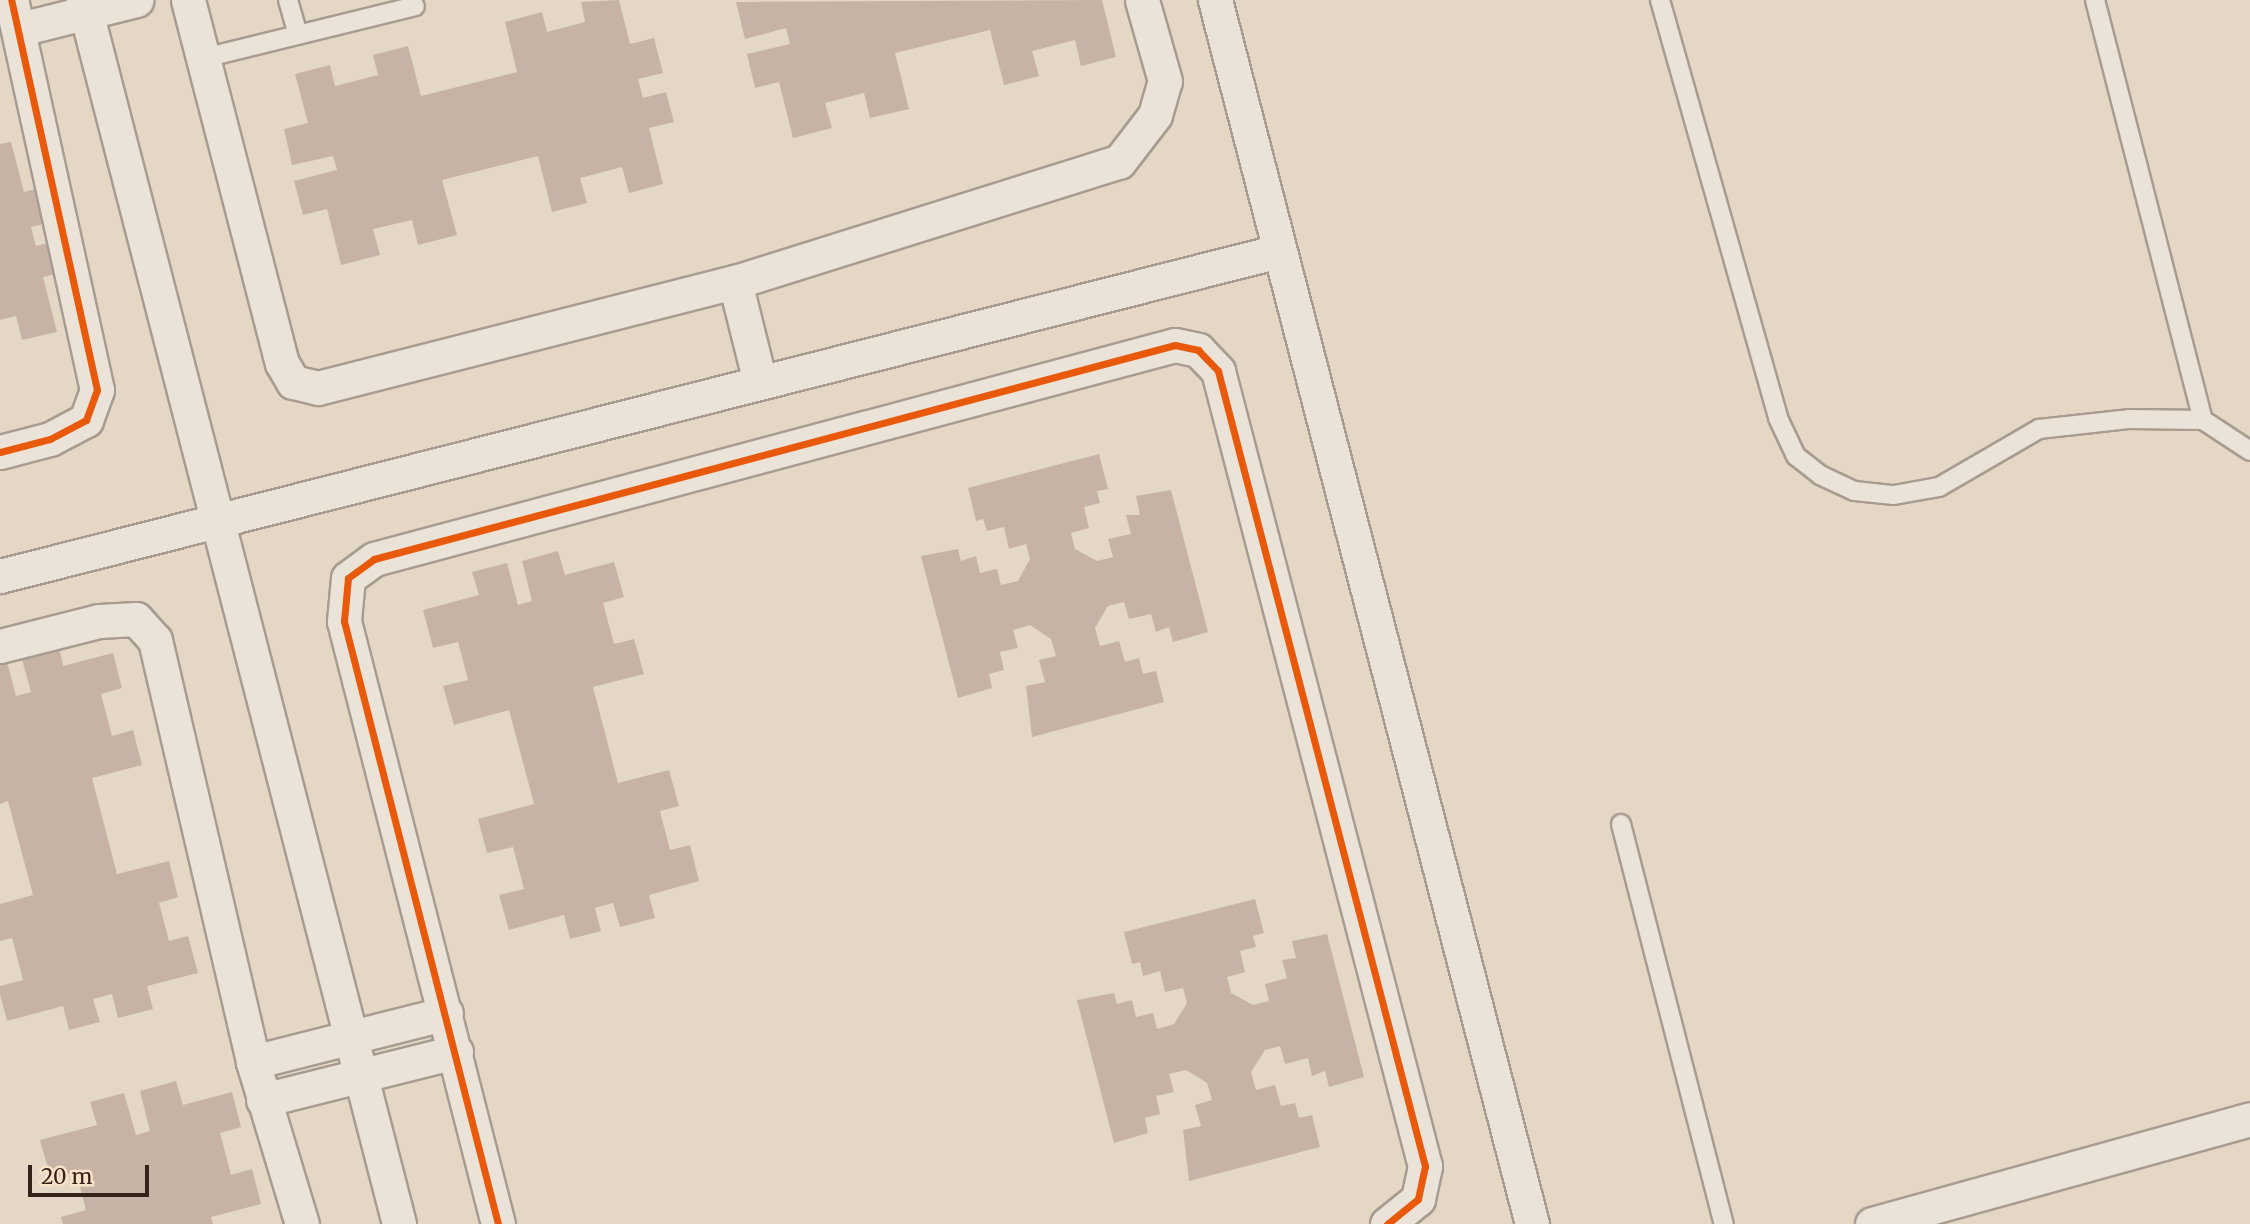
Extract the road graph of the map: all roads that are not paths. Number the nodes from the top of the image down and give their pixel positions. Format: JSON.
{"nodes":[{"id":1,"x":136,"y":0,"type":"edge"},
{"id":2,"x":188,"y":0,"type":"edge"},
{"id":3,"x":288,"y":0,"type":"edge"},
{"id":4,"x":1142,"y":0,"type":"edge"},
{"id":5,"x":1214,"y":0,"type":"edge"},
{"id":6,"x":1660,"y":0,"type":"edge"},
{"id":7,"x":2095,"y":0,"type":"edge"},
{"id":8,"x":84,"y":6,"type":"edge"},
{"id":9,"x":415,"y":6,"type":"dead end"},
{"id":10,"x":15,"y":15,"type":"edge"},
{"id":11,"x":298,"y":35,"type":"junction"},
{"id":12,"x":204,"y":58,"type":"junction"},
{"id":13,"x":1279,"y":251,"type":"junction"},
{"id":14,"x":735,"y":282,"type":"junction"},
{"id":15,"x":760,"y":382,"type":"junction"},
{"id":16,"x":2203,"y":420,"type":"junction"},
{"id":17,"x":0,"y":452,"type":"edge"},
{"id":18,"x":2250,"y":452,"type":"edge"},
{"id":19,"x":216,"y":521,"type":"junction"},
{"id":20,"x":0,"y":576,"type":"edge"},
{"id":21,"x":0,"y":646,"type":"edge"},
{"id":22,"x":1621,"y":824,"type":"dead end"},
{"id":23,"x":446,"y":1013,"type":"junction"},
{"id":24,"x":351,"y":1037,"type":"junction"},
{"id":25,"x":456,"y":1052,"type":"junction"},
{"id":26,"x":253,"y":1062,"type":"junction"},
{"id":27,"x":360,"y":1076,"type":"junction"},
{"id":28,"x":263,"y":1100,"type":"junction"},
{"id":29,"x":2250,"y":1119,"type":"edge"},
{"id":30,"x":1889,"y":1222,"type":"edge"},
{"id":31,"x":302,"y":1224,"type":"edge"},
{"id":32,"x":399,"y":1224,"type":"edge"},
{"id":33,"x":498,"y":1224,"type":"edge"},
{"id":34,"x":1387,"y":1224,"type":"edge"},
{"id":35,"x":1532,"y":1224,"type":"edge"},
{"id":36,"x":1724,"y":1224,"type":"edge"}],
"edges":[{"from":1,"to":8,"type":"street"},
{"from":2,"to":12,"type":"street"},
{"from":3,"to":11,"type":"lane"},
{"from":4,"to":14,"type":"street"},
{"from":5,"to":13,"type":"street"},
{"from":6,"to":16,"type":"lane"},
{"from":7,"to":16,"type":"lane"},
{"from":8,"to":10,"type":"street"},
{"from":8,"to":19,"type":"street"},
{"from":9,"to":11,"type":"lane"},
{"from":10,"to":17,"type":"street"},
{"from":11,"to":12,"type":"lane"},
{"from":12,"to":14,"type":"street"},
{"from":13,"to":15,"type":"street"},
{"from":13,"to":35,"type":"street"},
{"from":14,"to":15,"type":"street"},
{"from":15,"to":19,"type":"street"},
{"from":16,"to":18,"type":"lane"},
{"from":19,"to":20,"type":"street"},
{"from":19,"to":24,"type":"street"},
{"from":21,"to":26,"type":"street"},
{"from":22,"to":36,"type":"lane"},
{"from":23,"to":24,"type":"street"},
{"from":23,"to":25,"type":"street"},
{"from":23,"to":34,"type":"street"},
{"from":24,"to":26,"type":"street"},
{"from":24,"to":27,"type":"street"},
{"from":25,"to":27,"type":"street"},
{"from":25,"to":33,"type":"street"},
{"from":26,"to":28,"type":"street"},
{"from":27,"to":28,"type":"street"},
{"from":27,"to":32,"type":"street"},
{"from":28,"to":31,"type":"street"},
{"from":29,"to":30,"type":"street"}]}
